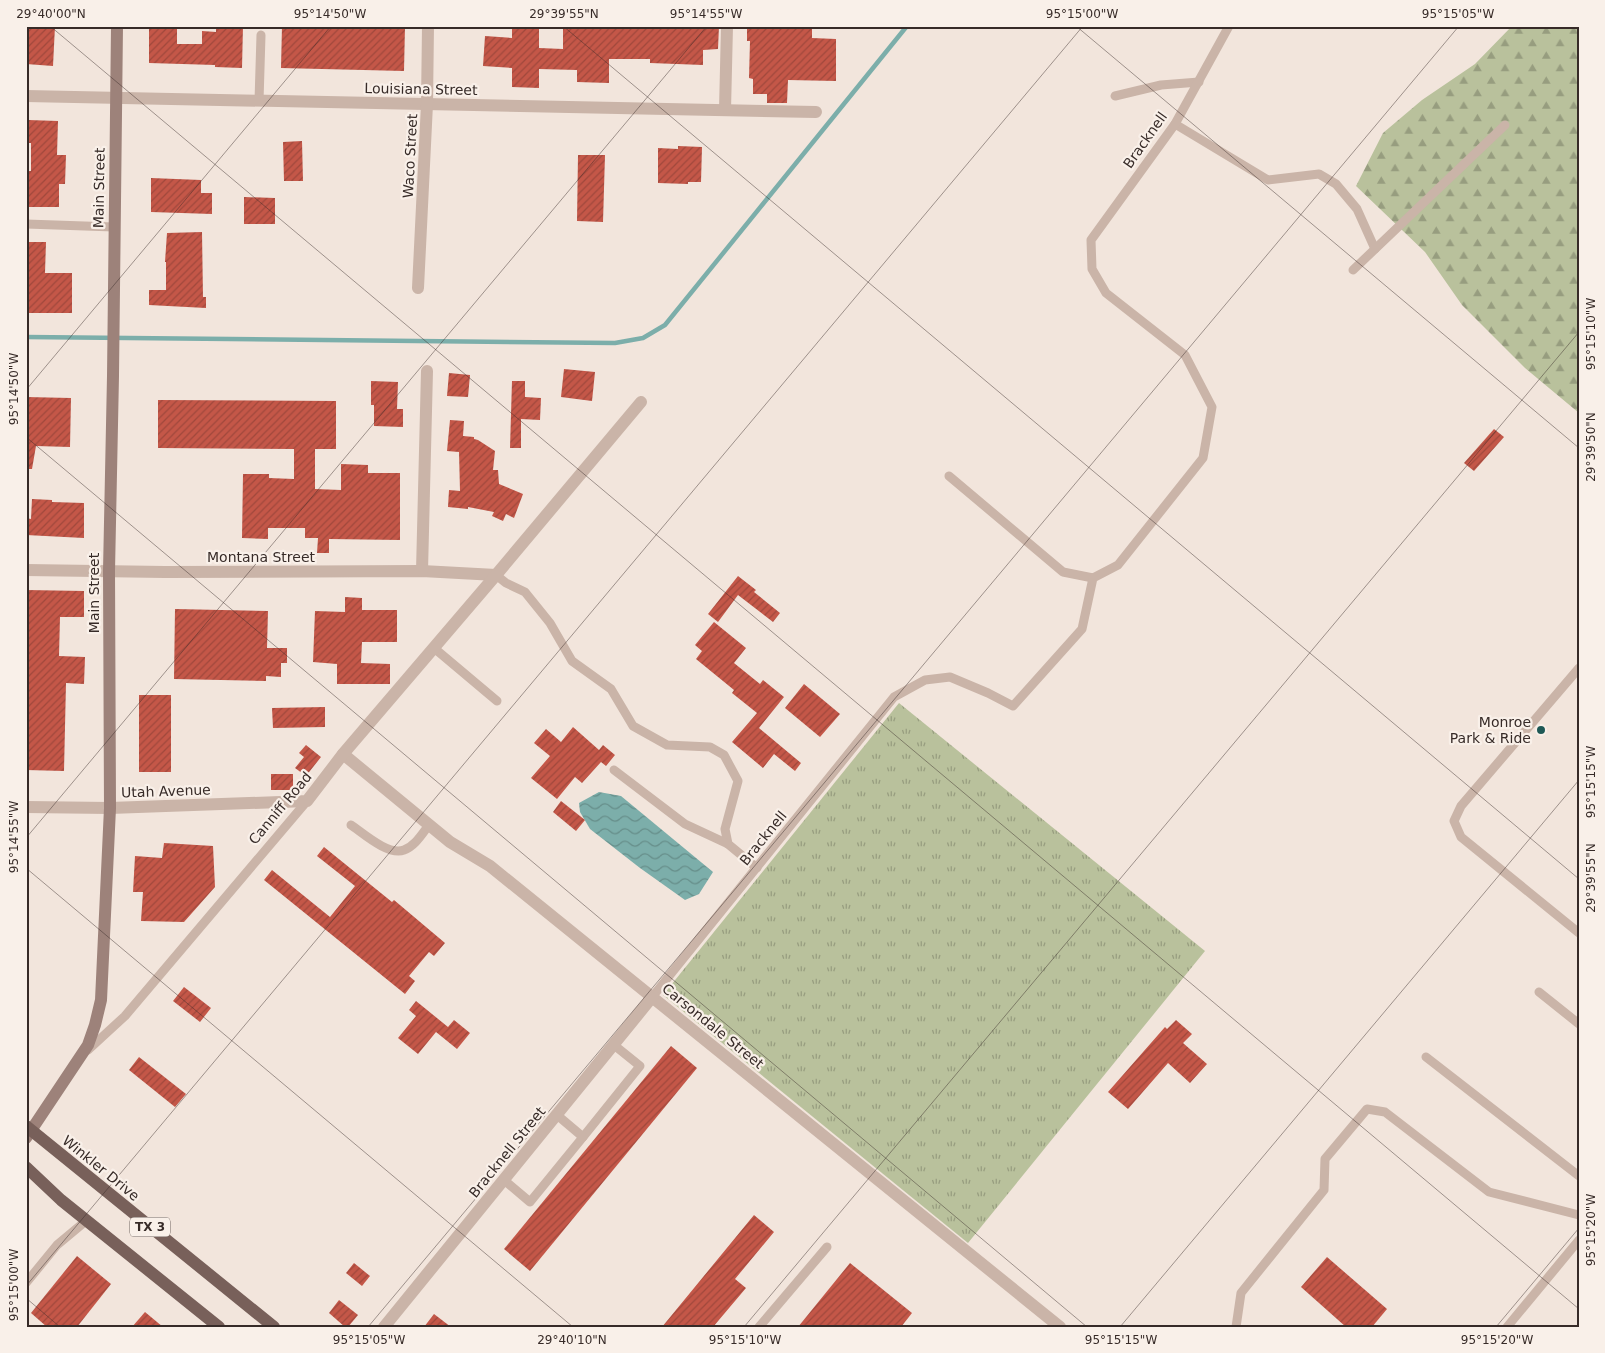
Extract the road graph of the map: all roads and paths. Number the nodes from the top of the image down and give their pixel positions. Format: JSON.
{"nodes":[{"id":1,"x":116,"y":26,"type":"edge"},
{"id":2,"x":428,"y":26,"type":"edge"},
{"id":3,"x":727,"y":26,"type":"edge"},
{"id":4,"x":1229,"y":26,"type":"edge"},
{"id":5,"x":261,"y":35,"type":"dead end"},
{"id":6,"x":1199,"y":82,"type":"junction"},
{"id":7,"x":26,"y":96,"type":"edge"},
{"id":8,"x":1115,"y":96,"type":"dead end"},
{"id":9,"x":116,"y":98,"type":"junction"},
{"id":10,"x":259,"y":101,"type":"junction"},
{"id":11,"x":427,"y":104,"type":"junction"},
{"id":12,"x":725,"y":110,"type":"junction"},
{"id":13,"x":816,"y":112,"type":"dead end"},
{"id":14,"x":1174,"y":124,"type":"junction"},
{"id":15,"x":1505,"y":125,"type":"dead end"},
{"id":16,"x":26,"y":224,"type":"edge"},
{"id":17,"x":114,"y":227,"type":"junction"},
{"id":18,"x":1375,"y":249,"type":"junction"},
{"id":19,"x":1353,"y":270,"type":"dead end"},
{"id":20,"x":418,"y":288,"type":"dead end"},
{"id":21,"x":427,"y":371,"type":"dead end"},
{"id":22,"x":641,"y":402,"type":"dead end"},
{"id":23,"x":949,"y":476,"type":"dead end"},
{"id":24,"x":26,"y":570,"type":"edge"},
{"id":25,"x":109,"y":571,"type":"junction"},
{"id":26,"x":422,"y":571,"type":"junction"},
{"id":27,"x":496,"y":575,"type":"junction"},
{"id":28,"x":1093,"y":578,"type":"junction"},
{"id":29,"x":434,"y":648,"type":"junction"},
{"id":30,"x":1579,"y":668,"type":"edge"},
{"id":31,"x":497,"y":701,"type":"dead end"},
{"id":32,"x":343,"y":754,"type":"junction"},
{"id":33,"x":614,"y":770,"type":"dead end"},
{"id":34,"x":307,"y":801,"type":"junction"},
{"id":35,"x":26,"y":806,"type":"edge"},
{"id":36,"x":110,"y":808,"type":"junction"},
{"id":37,"x":351,"y":825,"type":"dead end"},
{"id":38,"x":429,"y":825,"type":"junction"},
{"id":39,"x":728,"y":844,"type":"junction"},
{"id":40,"x":756,"y":868,"type":"junction"},
{"id":41,"x":1579,"y":933,"type":"edge"},
{"id":42,"x":1539,"y":992,"type":"dead end"},
{"id":43,"x":653,"y":996,"type":"junction"},
{"id":44,"x":1579,"y":1024,"type":"edge"},
{"id":45,"x":614,"y":1044,"type":"junction"},
{"id":46,"x":81,"y":1056,"type":"junction"},
{"id":47,"x":1426,"y":1057,"type":"dead end"},
{"id":48,"x":557,"y":1115,"type":"junction"},
{"id":49,"x":28,"y":1132,"type":"edge"},
{"id":50,"x":583,"y":1137,"type":"junction"},
{"id":51,"x":26,"y":1167,"type":"edge"},
{"id":52,"x":1579,"y":1176,"type":"edge"},
{"id":53,"x":504,"y":1180,"type":"junction"},
{"id":54,"x":1579,"y":1215,"type":"edge"},
{"id":55,"x":87,"y":1220,"type":"junction"},
{"id":56,"x":1579,"y":1240,"type":"edge"},
{"id":57,"x":827,"y":1247,"type":"dead end"},
{"id":58,"x":26,"y":1283,"type":"edge"},
{"id":59,"x":219,"y":1327,"type":"edge"},
{"id":60,"x":274,"y":1327,"type":"edge"},
{"id":61,"x":384,"y":1327,"type":"edge"},
{"id":62,"x":758,"y":1327,"type":"edge"},
{"id":63,"x":1060,"y":1327,"type":"edge"},
{"id":64,"x":1236,"y":1327,"type":"edge"},
{"id":65,"x":1507,"y":1327,"type":"edge"}],
"edges":[{"from":1,"to":9,"type":"street","name":"Main Street"},
{"from":2,"to":11,"type":"street","name":"Waco Street"},
{"from":3,"to":12,"type":"street"},
{"from":4,"to":6,"type":"lane","name":"Bracknell"},
{"from":5,"to":10,"type":"lane"},
{"from":6,"to":8,"type":"lane"},
{"from":6,"to":14,"type":"lane","name":"Bracknell"},
{"from":7,"to":9,"type":"street","name":"Louisiana Street"},
{"from":9,"to":10,"type":"street","name":"Louisiana Street"},
{"from":9,"to":17,"type":"street","name":"Main Street"},
{"from":10,"to":11,"type":"street","name":"Louisiana Street"},
{"from":11,"to":12,"type":"street","name":"Louisiana Street"},
{"from":11,"to":20,"type":"street","name":"Waco Street"},
{"from":12,"to":13,"type":"street","name":"Louisiana Street"},
{"from":14,"to":18,"type":"lane"},
{"from":14,"to":28,"type":"lane","name":"Bracknell"},
{"from":15,"to":18,"type":"lane"},
{"from":16,"to":17,"type":"lane"},
{"from":17,"to":25,"type":"street","name":"Main Street"},
{"from":18,"to":19,"type":"lane"},
{"from":21,"to":26,"type":"street"},
{"from":22,"to":27,"type":"street","name":"Canniff Road"},
{"from":23,"to":28,"type":"lane"},
{"from":24,"to":25,"type":"street","name":"Montana Street"},
{"from":25,"to":26,"type":"street","name":"Montana Street"},
{"from":25,"to":36,"type":"street","name":"Main Street"},
{"from":26,"to":27,"type":"street","name":"Montana Street"},
{"from":27,"to":29,"type":"street","name":"Canniff Road"},
{"from":27,"to":39,"type":"lane"},
{"from":28,"to":40,"type":"lane","name":"Bracknell"},
{"from":29,"to":31,"type":"lane"},
{"from":29,"to":32,"type":"street","name":"Canniff Road"},
{"from":30,"to":41,"type":"lane"},
{"from":32,"to":34,"type":"street","name":"Canniff Road"},
{"from":32,"to":38,"type":"street","name":"Carsondale Street"},
{"from":33,"to":39,"type":"lane"},
{"from":34,"to":36,"type":"street","name":"Utah Avenue"},
{"from":34,"to":46,"type":"lane","name":"Canniff Road"},
{"from":35,"to":36,"type":"street","name":"Utah Avenue"},
{"from":36,"to":46,"type":"street","name":"Main Street"},
{"from":37,"to":38,"type":"lane"},
{"from":38,"to":43,"type":"street","name":"Carsondale Street"},
{"from":39,"to":40,"type":"lane"},
{"from":40,"to":43,"type":"lane","name":"Bracknell"},
{"from":42,"to":44,"type":"lane"},
{"from":43,"to":45,"type":"street","name":"Bracknell Street"},
{"from":43,"to":63,"type":"street","name":"Carsondale Street"},
{"from":45,"to":48,"type":"street","name":"Bracknell Street"},
{"from":45,"to":50,"type":"lane"},
{"from":46,"to":49,"type":"street","name":"Main Street"},
{"from":47,"to":52,"type":"lane"},
{"from":48,"to":50,"type":"lane"},
{"from":48,"to":53,"type":"street","name":"Bracknell Street"},
{"from":49,"to":60,"type":"main road","name":"Winkler Drive","number":"TX 3"},
{"from":50,"to":53,"type":"lane"},
{"from":51,"to":55,"type":"main road","number":"TX 3"},
{"from":53,"to":61,"type":"street","name":"Bracknell Street"},
{"from":54,"to":64,"type":"lane"},
{"from":55,"to":58,"type":"lane"},
{"from":55,"to":59,"type":"main road","number":"TX 3"},
{"from":56,"to":65,"type":"lane"},
{"from":57,"to":62,"type":"lane"}]}
